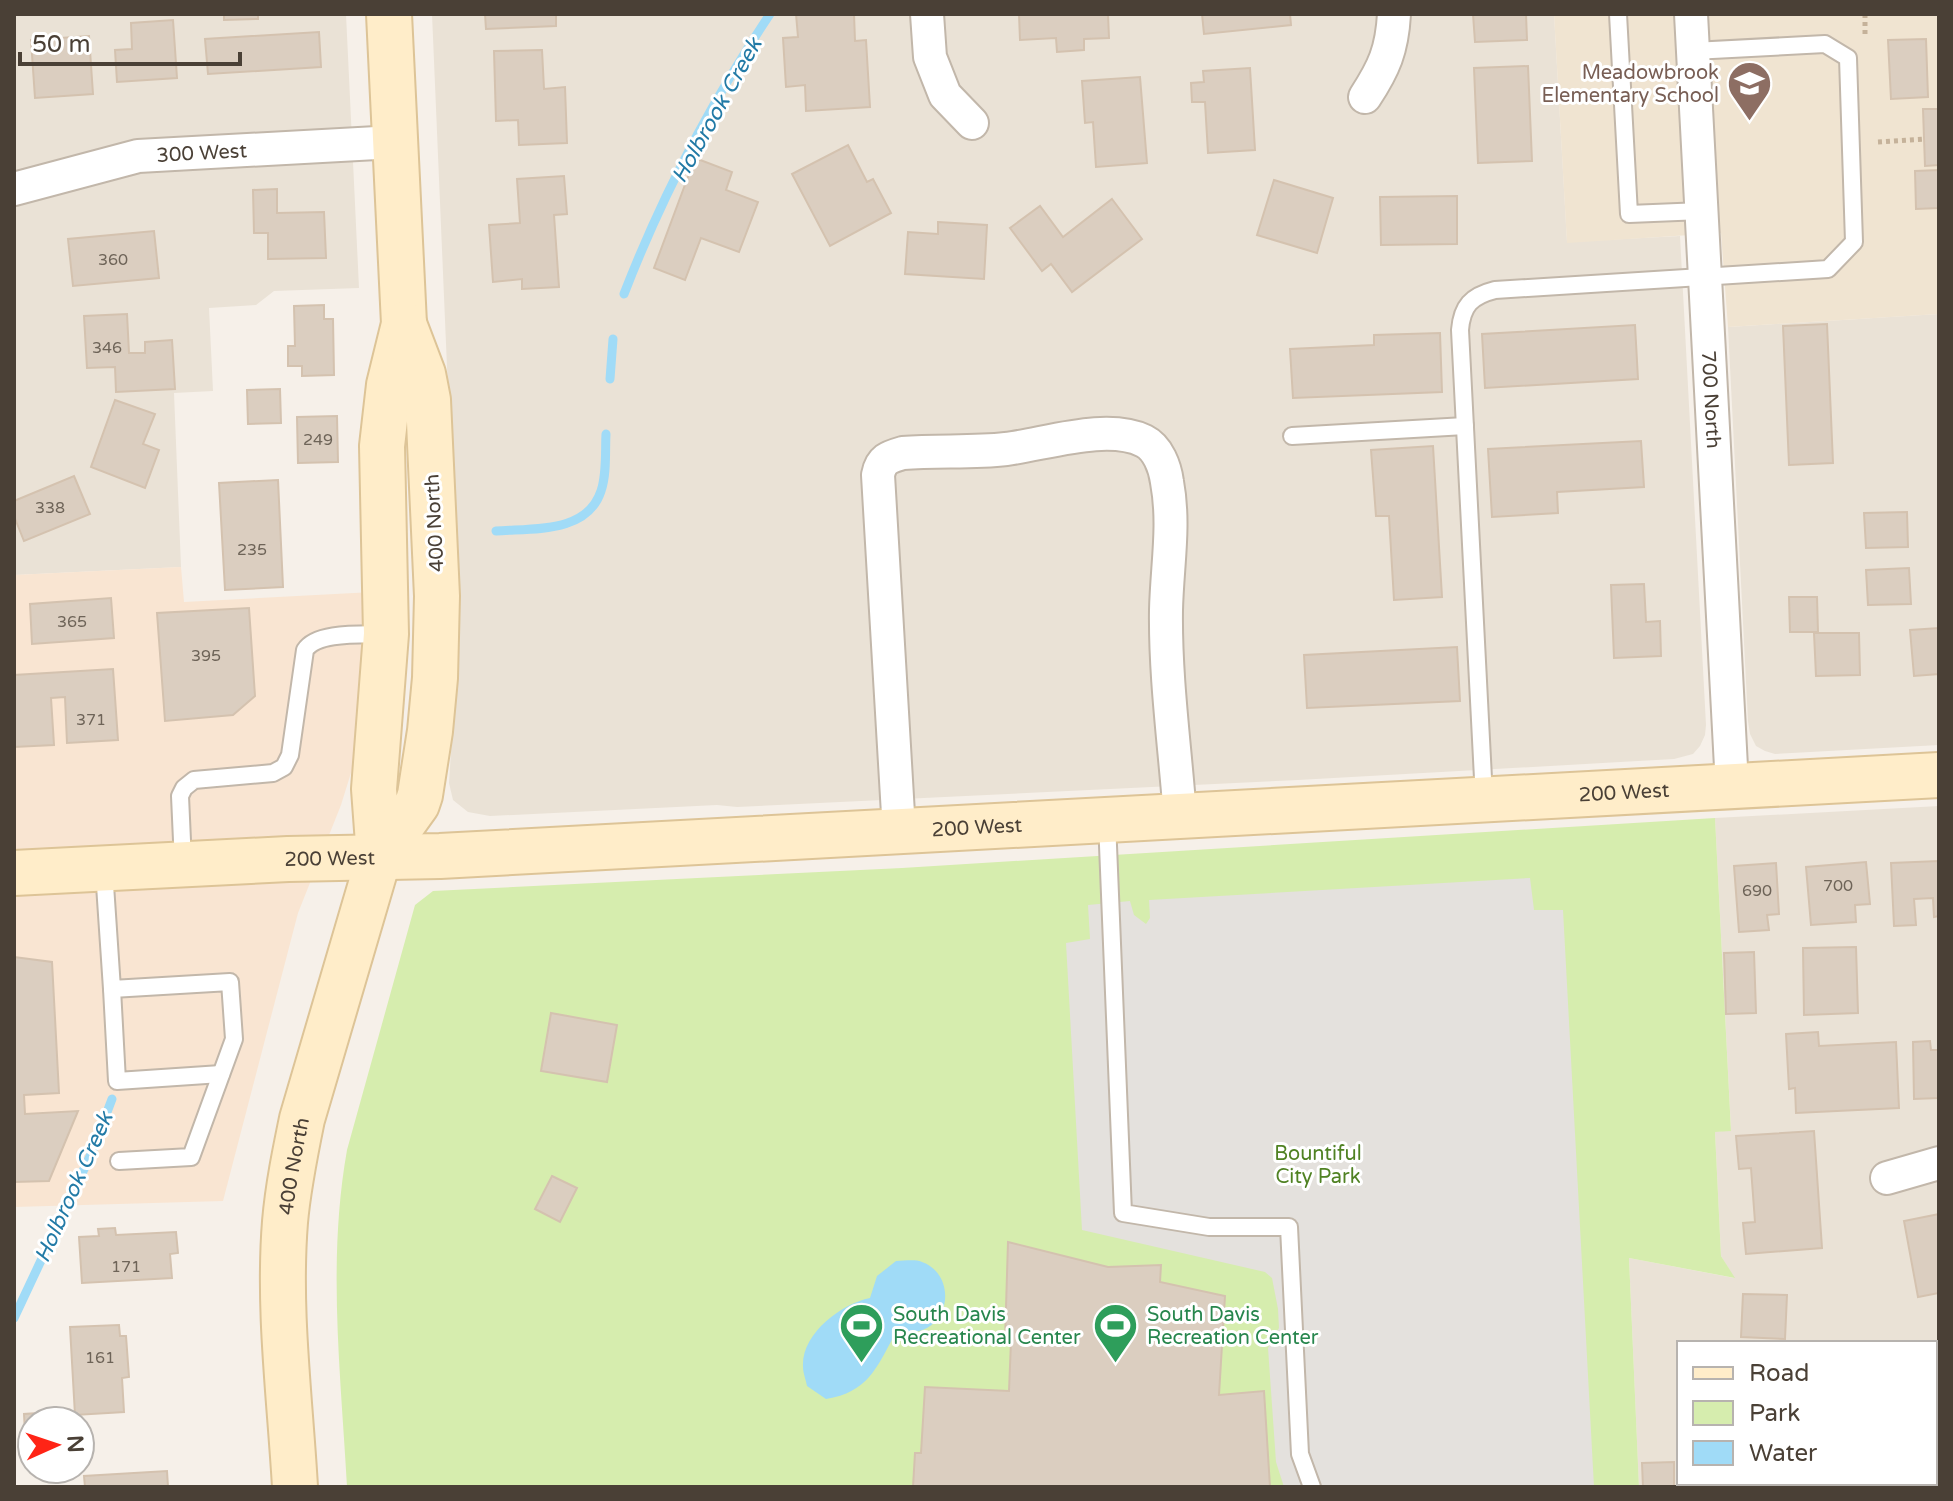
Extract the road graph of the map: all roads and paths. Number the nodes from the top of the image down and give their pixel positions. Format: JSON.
{"nodes":[{"id":1,"x":389,"y":14,"type":"edge"},
{"id":2,"x":927,"y":14,"type":"edge"},
{"id":3,"x":1394,"y":14,"type":"edge"},
{"id":4,"x":1618,"y":14,"type":"edge"},
{"id":5,"x":1691,"y":14,"type":"edge"},
{"id":6,"x":1865,"y":14,"type":"edge"},
{"id":7,"x":1865,"y":36,"type":"dead end"},
{"id":8,"x":1693,"y":51,"type":"junction"},
{"id":9,"x":1365,"y":97,"type":"dead end"},
{"id":10,"x":972,"y":123,"type":"dead end"},
{"id":11,"x":1924,"y":139,"type":"dead end"},
{"id":12,"x":395,"y":142,"type":"junction"},
{"id":13,"x":1878,"y":142,"type":"dead end"},
{"id":14,"x":14,"y":189,"type":"edge"},
{"id":15,"x":1702,"y":211,"type":"junction"},
{"id":16,"x":1705,"y":275,"type":"junction"},
{"id":17,"x":404,"y":324,"type":"junction"},
{"id":18,"x":1465,"y":426,"type":"junction"},
{"id":19,"x":1292,"y":436,"type":"dead end"},
{"id":20,"x":386,"y":634,"type":"junction"},
{"id":21,"x":1939,"y":775,"type":"edge"},
{"id":22,"x":1732,"y":786,"type":"junction"},
{"id":23,"x":1484,"y":800,"type":"junction"},
{"id":24,"x":1180,"y":816,"type":"junction"},
{"id":25,"x":1107,"y":820,"type":"junction"},
{"id":26,"x":899,"y":831,"type":"junction"},
{"id":27,"x":379,"y":857,"type":"junction"},
{"id":28,"x":183,"y":865,"type":"junction"},
{"id":29,"x":104,"y":868,"type":"junction"},
{"id":30,"x":14,"y":873,"type":"edge"},
{"id":31,"x":112,"y":989,"type":"junction"},
{"id":32,"x":221,"y":1074,"type":"junction"},
{"id":33,"x":119,"y":1161,"type":"dead end"},
{"id":34,"x":1939,"y":1163,"type":"edge"},
{"id":35,"x":1887,"y":1178,"type":"dead end"},
{"id":36,"x":295,"y":1487,"type":"edge"},
{"id":37,"x":1312,"y":1487,"type":"edge"}],
"edges":[{"from":1,"to":12,"type":"main road","name":"400 North"},
{"from":2,"to":10,"type":"street"},
{"from":3,"to":9,"type":"street"},
{"from":4,"to":15,"type":"lane"},
{"from":5,"to":8,"type":"street","name":"700 North"},
{"from":6,"to":7,"type":"path"},
{"from":8,"to":15,"type":"street","name":"700 North"},
{"from":8,"to":16,"type":"lane"},
{"from":11,"to":13,"type":"path"},
{"from":12,"to":14,"type":"street","name":"300 West"},
{"from":12,"to":17,"type":"main road","name":"400 North"},
{"from":15,"to":16,"type":"street","name":"700 North"},
{"from":16,"to":18,"type":"lane"},
{"from":16,"to":22,"type":"street","name":"700 North"},
{"from":17,"to":20,"type":"main road","name":"400 North"},
{"from":17,"to":27,"type":"main road","name":"400 North"},
{"from":18,"to":19,"type":"lane"},
{"from":18,"to":23,"type":"lane"},
{"from":20,"to":27,"type":"main road","name":"400 North"},
{"from":20,"to":28,"type":"lane"},
{"from":21,"to":22,"type":"main road","name":"200 West"},
{"from":22,"to":23,"type":"main road","name":"200 West"},
{"from":23,"to":24,"type":"main road","name":"200 West"},
{"from":24,"to":25,"type":"main road","name":"200 West"},
{"from":24,"to":26,"type":"street"},
{"from":25,"to":26,"type":"main road","name":"200 West"},
{"from":25,"to":37,"type":"lane"},
{"from":26,"to":27,"type":"main road","name":"200 West"},
{"from":27,"to":28,"type":"main road","name":"200 West"},
{"from":27,"to":36,"type":"main road","name":"400 North"},
{"from":28,"to":29,"type":"main road","name":"200 West"},
{"from":29,"to":30,"type":"main road","name":"200 West"},
{"from":29,"to":31,"type":"lane"},
{"from":31,"to":32,"type":"lane"},
{"from":31,"to":32,"type":"lane"},
{"from":32,"to":33,"type":"lane"},
{"from":34,"to":35,"type":"street"}]}
